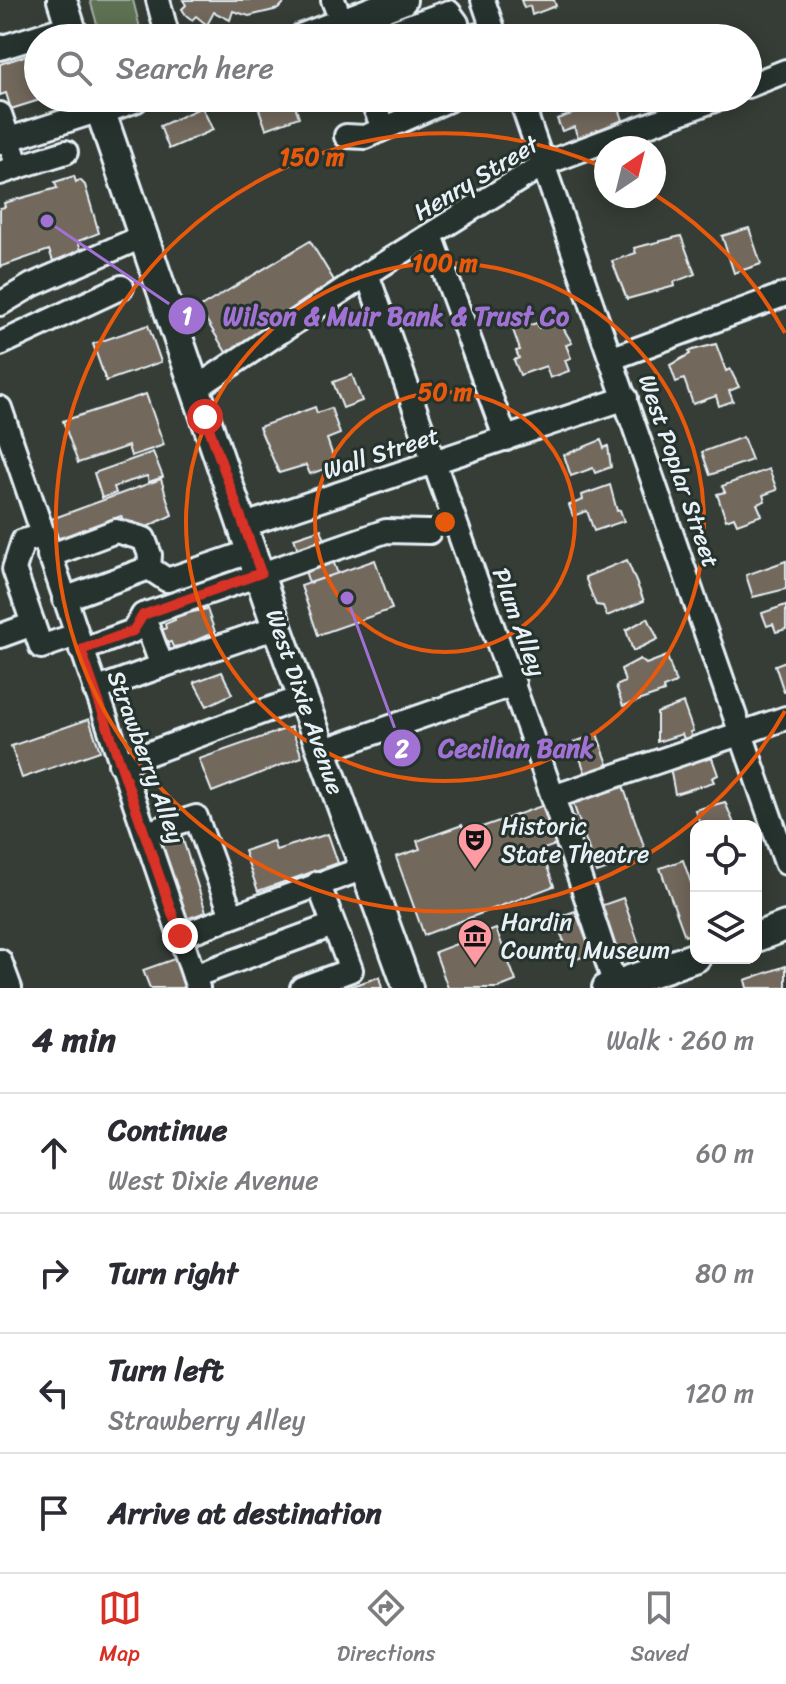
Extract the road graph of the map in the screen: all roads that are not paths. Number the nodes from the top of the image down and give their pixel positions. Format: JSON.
{"nodes":[{"id":1,"x":158,"y":0,"type":"edge"},
{"id":2,"x":427,"y":0,"type":"edge"},
{"id":3,"x":483,"y":0,"type":"edge"},
{"id":4,"x":500,"y":0,"type":"edge"},
{"id":5,"x":402,"y":14,"type":"edge"},
{"id":6,"x":341,"y":21,"type":"edge"},
{"id":7,"x":164,"y":24,"type":"edge"},
{"id":8,"x":457,"y":24,"type":"edge"},
{"id":9,"x":493,"y":24,"type":"edge"},
{"id":10,"x":499,"y":24,"type":"edge"},
{"id":11,"x":24,"y":39,"type":"edge"},
{"id":12,"x":0,"y":48,"type":"edge"},
{"id":13,"x":786,"y":71,"type":"edge"},
{"id":14,"x":762,"y":80,"type":"edge"},
{"id":15,"x":78,"y":112,"type":"edge"},
{"id":16,"x":101,"y":112,"type":"edge"},
{"id":17,"x":377,"y":112,"type":"edge"},
{"id":18,"x":416,"y":112,"type":"edge"},
{"id":19,"x":525,"y":112,"type":"edge"},
{"id":20,"x":683,"y":112,"type":"edge"},
{"id":21,"x":0,"y":114,"type":"edge"},
{"id":22,"x":383,"y":128,"type":"junction"},
{"id":23,"x":346,"y":136,"type":"dead end"},
{"id":24,"x":4,"y":141,"type":"edge"},
{"id":25,"x":66,"y":152,"type":"dead end"},
{"id":26,"x":544,"y":164,"type":"junction"},
{"id":27,"x":9,"y":170,"type":"edge"},
{"id":28,"x":431,"y":235,"type":"junction"},
{"id":29,"x":144,"y":236,"type":"junction"},
{"id":30,"x":367,"y":274,"type":"junction"},
{"id":31,"x":122,"y":287,"type":"dead end"},
{"id":32,"x":786,"y":294,"type":"edge"},
{"id":33,"x":0,"y":304,"type":"edge"},
{"id":34,"x":0,"y":344,"type":"edge"},
{"id":35,"x":613,"y":358,"type":"junction"},
{"id":36,"x":195,"y":389,"type":"junction"},
{"id":37,"x":626,"y":398,"type":"junction"},
{"id":38,"x":0,"y":408,"type":"edge"},
{"id":39,"x":506,"y":439,"type":"junction"},
{"id":40,"x":434,"y":464,"type":"junction"},
{"id":41,"x":429,"y":532,"type":"dead end"},
{"id":42,"x":46,"y":546,"type":"junction"},
{"id":43,"x":251,"y":550,"type":"junction"},
{"id":44,"x":149,"y":568,"type":"junction"},
{"id":45,"x":64,"y":599,"type":"junction"},
{"id":46,"x":143,"y":615,"type":"junction"},
{"id":47,"x":33,"y":624,"type":"junction"},
{"id":48,"x":277,"y":627,"type":"junction"},
{"id":49,"x":0,"y":636,"type":"edge"},
{"id":50,"x":78,"y":643,"type":"junction"},
{"id":51,"x":162,"y":666,"type":"junction"},
{"id":52,"x":514,"y":684,"type":"junction"},
{"id":53,"x":95,"y":690,"type":"junction"},
{"id":54,"x":303,"y":697,"type":"junction"},
{"id":55,"x":786,"y":718,"type":"edge"},
{"id":56,"x":743,"y":732,"type":"junction"},
{"id":57,"x":322,"y":751,"type":"junction"},
{"id":58,"x":120,"y":764,"type":"junction"},
{"id":59,"x":553,"y":797,"type":"junction"},
{"id":60,"x":146,"y":833,"type":"junction"},
{"id":61,"x":786,"y":863,"type":"edge"},
{"id":62,"x":364,"y":868,"type":"junction"},
{"id":63,"x":318,"y":883,"type":"junction"},
{"id":64,"x":232,"y":916,"type":"junction"},
{"id":65,"x":333,"y":925,"type":"junction"},
{"id":66,"x":786,"y":926,"type":"edge"},
{"id":67,"x":762,"y":935,"type":"edge"},
{"id":68,"x":180,"y":936,"type":"junction"},
{"id":69,"x":690,"y":959,"type":"edge"},
{"id":70,"x":0,"y":961,"type":"edge"},
{"id":71,"x":196,"y":982,"type":"edge"},
{"id":72,"x":612,"y":987,"type":"edge"},
{"id":73,"x":10,"y":988,"type":"edge"},
{"id":74,"x":302,"y":988,"type":"edge"},
{"id":75,"x":408,"y":988,"type":"edge"}],
"edges":[{"from":1,"to":7,"type":"street"},
{"from":2,"to":5,"type":"main road"},
{"from":3,"to":9,"type":"street"},
{"from":4,"to":10,"type":"street"},
{"from":5,"to":6,"type":"main road"},
{"from":5,"to":8,"type":"street"},
{"from":11,"to":12,"type":"street"},
{"from":13,"to":14,"type":"street"},
{"from":15,"to":24,"type":"street"},
{"from":16,"to":29,"type":"main road","name":"West Dixie Avenue"},
{"from":17,"to":22,"type":"street"},
{"from":18,"to":22,"type":"street"},
{"from":19,"to":26,"type":"street","name":"West Poplar Street"},
{"from":20,"to":26,"type":"street","name":"Henry Street"},
{"from":21,"to":24,"type":"street"},
{"from":22,"to":23,"type":"street"},
{"from":24,"to":27,"type":"street"},
{"from":25,"to":27,"type":"street"},
{"from":26,"to":28,"type":"street","name":"Henry Street"},
{"from":26,"to":35,"type":"street","name":"West Poplar Street"},
{"from":28,"to":30,"type":"street","name":"Henry Street"},
{"from":28,"to":39,"type":"street"},
{"from":29,"to":33,"type":"street"},
{"from":29,"to":36,"type":"main road","name":"West Dixie Avenue"},
{"from":30,"to":36,"type":"street","name":"Henry Street"},
{"from":30,"to":40,"type":"street","name":"Plum Alley"},
{"from":31,"to":34,"type":"street"},
{"from":32,"to":35,"type":"street"},
{"from":35,"to":37,"type":"street","name":"West Poplar Street"},
{"from":36,"to":43,"type":"main road","name":"West Dixie Avenue"},
{"from":37,"to":39,"type":"street","name":"Wall Street"},
{"from":37,"to":56,"type":"street","name":"West Poplar Street"},
{"from":38,"to":42,"type":"street","name":"Strawberry Alley"},
{"from":39,"to":40,"type":"street","name":"Wall Street"},
{"from":40,"to":43,"type":"street","name":"Wall Street"},
{"from":40,"to":52,"type":"street","name":"Plum Alley"},
{"from":41,"to":43,"type":"street"},
{"from":42,"to":44,"type":"street"},
{"from":42,"to":45,"type":"street","name":"Strawberry Alley"},
{"from":42,"to":47,"type":"street"},
{"from":43,"to":44,"type":"street"},
{"from":43,"to":46,"type":"street"},
{"from":43,"to":48,"type":"main road","name":"West Dixie Avenue"},
{"from":44,"to":45,"type":"street"},
{"from":45,"to":50,"type":"street","name":"Strawberry Alley"},
{"from":46,"to":50,"type":"street"},
{"from":46,"to":51,"type":"street"},
{"from":47,"to":49,"type":"street"},
{"from":47,"to":50,"type":"street"},
{"from":48,"to":51,"type":"street"},
{"from":48,"to":54,"type":"main road","name":"West Dixie Avenue"},
{"from":50,"to":53,"type":"street","name":"Strawberry Alley"},
{"from":51,"to":53,"type":"street"},
{"from":52,"to":57,"type":"street"},
{"from":52,"to":59,"type":"street","name":"Plum Alley"},
{"from":53,"to":58,"type":"street","name":"Strawberry Alley"},
{"from":54,"to":57,"type":"main road","name":"West Dixie Avenue"},
{"from":54,"to":58,"type":"street"},
{"from":55,"to":56,"type":"street"},
{"from":56,"to":59,"type":"street"},
{"from":56,"to":61,"type":"street","name":"West Poplar Street"},
{"from":57,"to":62,"type":"main road","name":"West Dixie Avenue"},
{"from":58,"to":60,"type":"street","name":"Strawberry Alley"},
{"from":59,"to":72,"type":"street","name":"Plum Alley"},
{"from":60,"to":64,"type":"street"},
{"from":60,"to":68,"type":"street","name":"Strawberry Alley"},
{"from":62,"to":63,"type":"street"},
{"from":62,"to":75,"type":"main road","name":"West Dixie Avenue"},
{"from":63,"to":64,"type":"street"},
{"from":63,"to":65,"type":"street"},
{"from":64,"to":68,"type":"street"},
{"from":65,"to":71,"type":"street"},
{"from":65,"to":74,"type":"street"},
{"from":66,"to":67,"type":"main road"},
{"from":68,"to":71,"type":"street","name":"Strawberry Alley"},
{"from":69,"to":72,"type":"main road"},
{"from":70,"to":73,"type":"street"}]}
